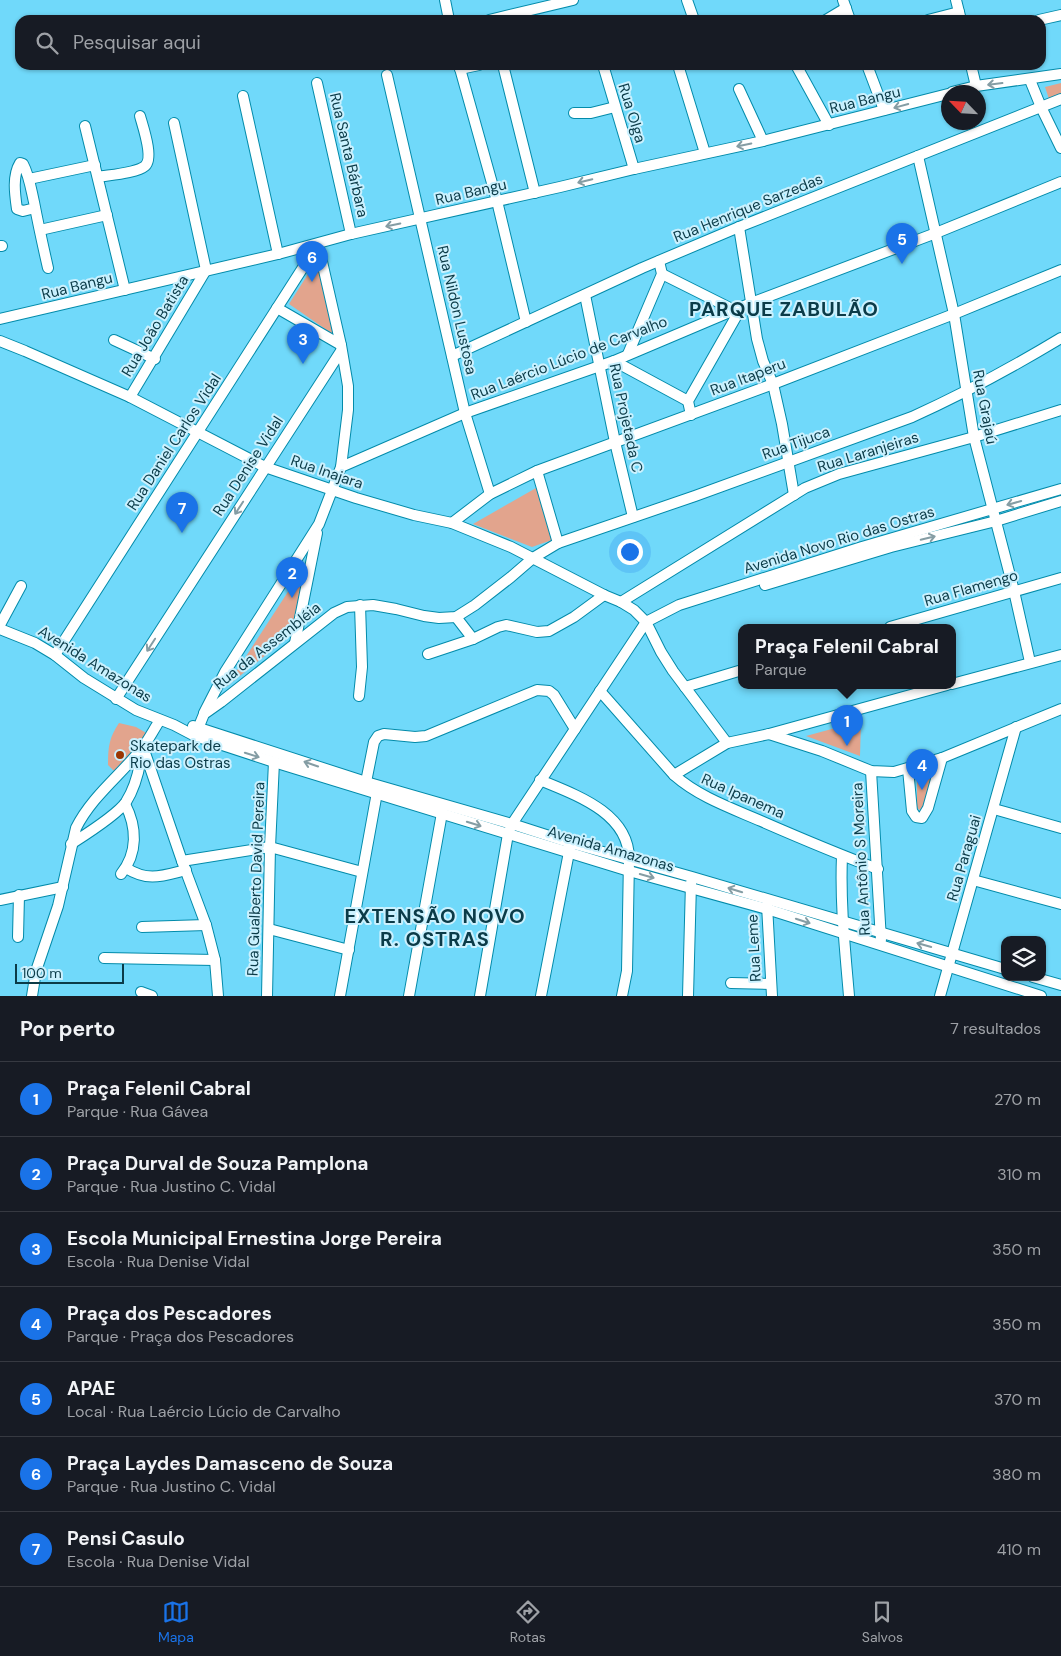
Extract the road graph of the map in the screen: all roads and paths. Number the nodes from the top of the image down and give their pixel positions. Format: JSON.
{"nodes":[{"id":1,"x":445,"y":0,"type":"edge"},
{"id":2,"x":573,"y":0,"type":"edge"},
{"id":3,"x":686,"y":0,"type":"edge"},
{"id":4,"x":956,"y":0,"type":"edge"},
{"id":5,"x":844,"y":4,"type":"edge"},
{"id":6,"x":1061,"y":14,"type":"edge"},
{"id":7,"x":448,"y":15,"type":"edge"},
{"id":8,"x":511,"y":15,"type":"edge"},
{"id":9,"x":692,"y":15,"type":"edge"},
{"id":10,"x":832,"y":15,"type":"edge"},
{"id":11,"x":960,"y":15,"type":"edge"},
{"id":12,"x":1046,"y":18,"type":"edge"},
{"id":13,"x":461,"y":70,"type":"edge"},
{"id":14,"x":504,"y":70,"type":"edge"},
{"id":15,"x":604,"y":70,"type":"edge"},
{"id":16,"x":680,"y":70,"type":"edge"},
{"id":17,"x":799,"y":70,"type":"edge"},
{"id":18,"x":869,"y":70,"type":"edge"},
{"id":19,"x":972,"y":70,"type":"edge"},
{"id":20,"x":1061,"y":74,"type":"edge"},
{"id":21,"x":387,"y":75,"type":"dead end"},
{"id":22,"x":1030,"y":80,"type":"junction"},
{"id":23,"x":317,"y":83,"type":"dead end"},
{"id":24,"x":976,"y":85,"type":"edge"},
{"id":25,"x":985,"y":85,"type":"edge"},
{"id":26,"x":740,"y":89,"type":"dead end"},
{"id":27,"x":243,"y":96,"type":"dead end"},
{"id":28,"x":941,"y":96,"type":"edge"},
{"id":29,"x":1061,"y":98,"type":"edge"},
{"id":30,"x":615,"y":107,"type":"junction"},
{"id":31,"x":1041,"y":107,"type":"junction"},
{"id":32,"x":884,"y":110,"type":"junction"},
{"id":33,"x":574,"y":113,"type":"dead end"},
{"id":34,"x":140,"y":116,"type":"dead end"},
{"id":35,"x":174,"y":123,"type":"dead end"},
{"id":36,"x":829,"y":125,"type":"junction"},
{"id":37,"x":85,"y":126,"type":"dead end"},
{"id":38,"x":763,"y":141,"type":"junction"},
{"id":39,"x":1061,"y":148,"type":"edge"},
{"id":40,"x":705,"y":153,"type":"junction"},
{"id":41,"x":918,"y":156,"type":"junction"},
{"id":42,"x":95,"y":165,"type":"junction"},
{"id":43,"x":634,"y":169,"type":"junction"},
{"id":44,"x":98,"y":178,"type":"junction"},
{"id":45,"x":29,"y":179,"type":"junction"},
{"id":46,"x":1061,"y":182,"type":"edge"},
{"id":47,"x":535,"y":193,"type":"junction"},
{"id":48,"x":497,"y":201,"type":"junction"},
{"id":49,"x":35,"y":208,"type":"junction"},
{"id":50,"x":107,"y":215,"type":"junction"},
{"id":51,"x":421,"y":219,"type":"junction"},
{"id":52,"x":739,"y":227,"type":"junction"},
{"id":53,"x":40,"y":230,"type":"junction"},
{"id":54,"x":936,"y":233,"type":"junction"},
{"id":55,"x":351,"y":234,"type":"junction"},
{"id":56,"x":318,"y":244,"type":"junction"},
{"id":57,"x":278,"y":254,"type":"junction"},
{"id":58,"x":658,"y":261,"type":"junction"},
{"id":59,"x":48,"y":268,"type":"dead end"},
{"id":60,"x":206,"y":270,"type":"junction"},
{"id":61,"x":1061,"y":270,"type":"edge"},
{"id":62,"x":662,"y":274,"type":"junction"},
{"id":63,"x":125,"y":290,"type":"junction"},
{"id":64,"x":585,"y":295,"type":"junction"},
{"id":65,"x":751,"y":303,"type":"junction"},
{"id":66,"x":277,"y":308,"type":"junction"},
{"id":67,"x":738,"y":309,"type":"junction"},
{"id":68,"x":954,"y":314,"type":"junction"},
{"id":69,"x":0,"y":319,"type":"edge"},
{"id":70,"x":526,"y":322,"type":"junction"},
{"id":71,"x":1061,"y":338,"type":"edge"},
{"id":72,"x":114,"y":340,"type":"dead end"},
{"id":73,"x":0,"y":341,"type":"edge"},
{"id":74,"x":341,"y":348,"type":"junction"},
{"id":75,"x":628,"y":354,"type":"junction"},
{"id":76,"x":452,"y":356,"type":"junction"},
{"id":77,"x":154,"y":359,"type":"junction"},
{"id":78,"x":614,"y":361,"type":"junction"},
{"id":79,"x":600,"y":366,"type":"junction"},
{"id":80,"x":773,"y":384,"type":"junction"},
{"id":81,"x":966,"y":390,"type":"junction"},
{"id":82,"x":130,"y":397,"type":"junction"},
{"id":83,"x":688,"y":401,"type":"junction"},
{"id":84,"x":1061,"y":410,"type":"edge"},
{"id":85,"x":465,"y":413,"type":"junction"},
{"id":86,"x":691,"y":415,"type":"junction"},
{"id":87,"x":197,"y":433,"type":"junction"},
{"id":88,"x":974,"y":436,"type":"junction"},
{"id":89,"x":615,"y":442,"type":"junction"},
{"id":90,"x":789,"y":462,"type":"junction"},
{"id":91,"x":265,"y":467,"type":"junction"},
{"id":92,"x":341,"y":467,"type":"junction"},
{"id":93,"x":537,"y":471,"type":"junction"},
{"id":94,"x":1061,"y":489,"type":"edge"},
{"id":95,"x":331,"y":490,"type":"junction"},
{"id":96,"x":490,"y":494,"type":"junction"},
{"id":97,"x":794,"y":495,"type":"junction"},
{"id":98,"x":1061,"y":501,"type":"edge"},
{"id":99,"x":992,"y":509,"type":"junction"},
{"id":100,"x":633,"y":517,"type":"junction"},
{"id":101,"x":996,"y":520,"type":"junction"},
{"id":102,"x":452,"y":523,"type":"junction"},
{"id":103,"x":319,"y":524,"type":"junction"},
{"id":104,"x":558,"y":543,"type":"junction"},
{"id":105,"x":533,"y":558,"type":"junction"},
{"id":106,"x":1061,"y":578,"type":"edge"},
{"id":107,"x":21,"y":586,"type":"dead end"},
{"id":108,"x":1014,"y":591,"type":"junction"},
{"id":109,"x":604,"y":595,"type":"junction"},
{"id":110,"x":621,"y":602,"type":"junction"},
{"id":111,"x":360,"y":605,"type":"junction"},
{"id":112,"x":456,"y":617,"type":"junction"},
{"id":113,"x":900,"y":624,"type":"edge"},
{"id":114,"x":648,"y":625,"type":"junction"},
{"id":115,"x":0,"y":627,"type":"edge"},
{"id":116,"x":472,"y":639,"type":"junction"},
{"id":117,"x":295,"y":643,"type":"junction"},
{"id":118,"x":428,"y":654,"type":"dead end"},
{"id":119,"x":55,"y":655,"type":"junction"},
{"id":120,"x":1061,"y":655,"type":"edge"},
{"id":121,"x":1030,"y":662,"type":"junction"},
{"id":122,"x":738,"y":671,"type":"edge"},
{"id":123,"x":956,"y":683,"type":"edge"},
{"id":124,"x":685,"y":687,"type":"junction"},
{"id":125,"x":933,"y":689,"type":"edge"},
{"id":126,"x":600,"y":691,"type":"junction"},
{"id":127,"x":359,"y":696,"type":"dead end"},
{"id":128,"x":116,"y":699,"type":"junction"},
{"id":129,"x":1061,"y":709,"type":"edge"},
{"id":130,"x":204,"y":714,"type":"junction"},
{"id":131,"x":160,"y":720,"type":"junction"},
{"id":132,"x":1016,"y":727,"type":"junction"},
{"id":133,"x":575,"y":729,"type":"junction"},
{"id":134,"x":196,"y":731,"type":"junction"},
{"id":135,"x":769,"y":734,"type":"junction"},
{"id":136,"x":727,"y":744,"type":"junction"},
{"id":137,"x":143,"y":747,"type":"junction"},
{"id":138,"x":942,"y":758,"type":"junction"},
{"id":139,"x":274,"y":762,"type":"junction"},
{"id":140,"x":908,"y":769,"type":"junction"},
{"id":141,"x":871,"y":771,"type":"junction"},
{"id":142,"x":674,"y":775,"type":"junction"},
{"id":143,"x":540,"y":780,"type":"junction"},
{"id":144,"x":366,"y":782,"type":"junction"},
{"id":145,"x":378,"y":790,"type":"junction"},
{"id":146,"x":125,"y":804,"type":"junction"},
{"id":147,"x":994,"y":809,"type":"junction"},
{"id":148,"x":442,"y":814,"type":"junction"},
{"id":149,"x":1061,"y":828,"type":"edge"},
{"id":150,"x":510,"y":829,"type":"junction"},
{"id":151,"x":71,"y":844,"type":"junction"},
{"id":152,"x":270,"y":846,"type":"junction"},
{"id":153,"x":570,"y":848,"type":"junction"},
{"id":154,"x":842,"y":856,"type":"junction"},
{"id":155,"x":630,"y":859,"type":"junction"},
{"id":156,"x":184,"y":866,"type":"junction"},
{"id":157,"x":878,"y":869,"type":"junction"},
{"id":158,"x":629,"y":871,"type":"junction"},
{"id":159,"x":362,"y":872,"type":"junction"},
{"id":160,"x":692,"y":877,"type":"junction"},
{"id":161,"x":973,"y":880,"type":"junction"},
{"id":162,"x":63,"y":887,"type":"junction"},
{"id":163,"x":690,"y":888,"type":"junction"},
{"id":164,"x":19,"y":895,"type":"junction"},
{"id":165,"x":0,"y":900,"type":"edge"},
{"id":166,"x":767,"y":904,"type":"junction"},
{"id":167,"x":1061,"y":904,"type":"edge"},
{"id":168,"x":842,"y":921,"type":"junction"},
{"id":169,"x":206,"y":925,"type":"junction"},
{"id":170,"x":142,"y":928,"type":"dead end"},
{"id":171,"x":269,"y":929,"type":"junction"},
{"id":172,"x":881,"y":933,"type":"junction"},
{"id":173,"x":843,"y":934,"type":"junction"},
{"id":174,"x":18,"y":937,"type":"dead end"},
{"id":175,"x":881,"y":945,"type":"junction"},
{"id":176,"x":349,"y":950,"type":"junction"},
{"id":177,"x":952,"y":953,"type":"junction"},
{"id":178,"x":104,"y":958,"type":"dead end"},
{"id":179,"x":216,"y":960,"type":"junction"},
{"id":180,"x":948,"y":966,"type":"junction"},
{"id":181,"x":1001,"y":968,"type":"edge"},
{"id":182,"x":1046,"y":981,"type":"edge"},
{"id":183,"x":730,"y":983,"type":"dead end"},
{"id":184,"x":771,"y":984,"type":"junction"},
{"id":185,"x":1061,"y":985,"type":"edge"},
{"id":186,"x":1061,"y":990,"type":"edge"},
{"id":187,"x":141,"y":992,"type":"dead end"},
{"id":188,"x":31,"y":996,"type":"edge"},
{"id":189,"x":152,"y":996,"type":"edge"},
{"id":190,"x":218,"y":996,"type":"edge"},
{"id":191,"x":267,"y":996,"type":"edge"},
{"id":192,"x":340,"y":996,"type":"edge"},
{"id":193,"x":409,"y":996,"type":"edge"},
{"id":194,"x":480,"y":996,"type":"edge"},
{"id":195,"x":541,"y":996,"type":"edge"},
{"id":196,"x":622,"y":996,"type":"edge"},
{"id":197,"x":688,"y":996,"type":"edge"},
{"id":198,"x":772,"y":996,"type":"edge"},
{"id":199,"x":849,"y":996,"type":"edge"},
{"id":200,"x":940,"y":996,"type":"edge"},
{"id":201,"x":1042,"y":996,"type":"edge"},
{"id":202,"x":1059,"y":996,"type":"edge"}],
"edges":[{"from":1,"to":7,"type":"street"},
{"from":2,"to":8,"type":"street"},
{"from":3,"to":9,"type":"street"},
{"from":4,"to":11,"type":"street"},
{"from":5,"to":10,"type":"street"},
{"from":6,"to":12,"type":"street"},
{"from":13,"to":48,"type":"street"},
{"from":14,"to":47,"type":"street"},
{"from":15,"to":30,"type":"street","name":"Rua Olga"},
{"from":16,"to":40,"type":"street"},
{"from":17,"to":36,"type":"street"},
{"from":18,"to":32,"type":"street"},
{"from":19,"to":24,"type":"street"},
{"from":20,"to":22,"type":"street"},
{"from":21,"to":51,"type":"street","name":"Rua Nildon Lustosa"},
{"from":22,"to":25,"type":"street","one_way":true},
{"from":22,"to":31,"type":"street"},
{"from":23,"to":55,"type":"street","name":"Rua Santa Bárbara"},
{"from":26,"to":38,"type":"street"},
{"from":27,"to":57,"type":"street"},
{"from":28,"to":32,"type":"street","name":"Rua Bangu","one_way":true},
{"from":29,"to":31,"type":"street","name":"Rua Henrique Sarzedas"},
{"from":30,"to":33,"type":"street"},
{"from":30,"to":43,"type":"street","name":"Rua Olga"},
{"from":31,"to":39,"type":"street"},
{"from":31,"to":41,"type":"street","name":"Rua Henrique Sarzedas"},
{"from":32,"to":36,"type":"street","name":"Rua Bangu"},
{"from":34,"to":44,"type":"street"},
{"from":35,"to":60,"type":"street"},
{"from":36,"to":38,"type":"street","name":"Rua Bangu"},
{"from":37,"to":42,"type":"street"},
{"from":38,"to":40,"type":"street","name":"Rua Bangu","one_way":true},
{"from":40,"to":43,"type":"street","name":"Rua Bangu"},
{"from":41,"to":52,"type":"street","name":"Rua Henrique Sarzedas"},
{"from":41,"to":54,"type":"street","name":"Rua Grajaú"},
{"from":42,"to":44,"type":"street"},
{"from":42,"to":45,"type":"street"},
{"from":43,"to":47,"type":"street","name":"Rua Bangu","one_way":true},
{"from":44,"to":50,"type":"street"},
{"from":45,"to":49,"type":"street"},
{"from":45,"to":49,"type":"street"},
{"from":46,"to":54,"type":"street","name":"Rua Laércio Lúcio de Carvalho"},
{"from":47,"to":48,"type":"street","name":"Rua Bangu"},
{"from":48,"to":51,"type":"street","name":"Rua Bangu"},
{"from":48,"to":70,"type":"street"},
{"from":49,"to":53,"type":"street"},
{"from":50,"to":53,"type":"street"},
{"from":50,"to":63,"type":"street"},
{"from":51,"to":55,"type":"street","name":"Rua Bangu","one_way":true},
{"from":51,"to":76,"type":"street","name":"Rua Nildon Lustosa"},
{"from":52,"to":58,"type":"street","name":"Rua Henrique Sarzedas"},
{"from":52,"to":65,"type":"street"},
{"from":53,"to":59,"type":"street"},
{"from":54,"to":65,"type":"street","name":"Rua Laércio Lúcio de Carvalho"},
{"from":54,"to":68,"type":"street","name":"Rua Grajaú"},
{"from":55,"to":56,"type":"street","name":"Rua Bangu"},
{"from":56,"to":57,"type":"street","name":"Rua Bangu"},
{"from":56,"to":66,"type":"street","name":"Rua Daniel Carlos Vidal"},
{"from":56,"to":74,"type":"street"},
{"from":57,"to":60,"type":"street","name":"Rua Bangu"},
{"from":58,"to":62,"type":"street"},
{"from":58,"to":64,"type":"street","name":"Rua Henrique Sarzedas"},
{"from":60,"to":63,"type":"street","name":"Rua Bangu"},
{"from":60,"to":77,"type":"street","name":"Rua João Batista"},
{"from":61,"to":68,"type":"street","name":"Rua Itaperu"},
{"from":62,"to":67,"type":"street"},
{"from":62,"to":75,"type":"street"},
{"from":63,"to":69,"type":"street","name":"Rua Bangu"},
{"from":64,"to":70,"type":"street","name":"Rua Henrique Sarzedas"},
{"from":64,"to":79,"type":"street","name":"Rua Projetada C"},
{"from":65,"to":67,"type":"street","name":"Rua Laércio Lúcio de Carvalho"},
{"from":65,"to":80,"type":"street"},
{"from":66,"to":74,"type":"street"},
{"from":66,"to":87,"type":"street","name":"Rua Daniel Carlos Vidal"},
{"from":67,"to":75,"type":"street","name":"Rua Laércio Lúcio de Carvalho"},
{"from":67,"to":83,"type":"street"},
{"from":68,"to":80,"type":"street","name":"Rua Itaperu"},
{"from":68,"to":81,"type":"street","name":"Rua Grajaú"},
{"from":70,"to":76,"type":"street","name":"Rua Henrique Sarzedas"},
{"from":71,"to":81,"type":"street","name":"Rua Tijuca"},
{"from":72,"to":77,"type":"street"},
{"from":73,"to":82,"type":"street","name":"Rua Inajara"},
{"from":74,"to":91,"type":"street","name":"Rua Denise Vidal"},
{"from":74,"to":92,"type":"street"},
{"from":75,"to":78,"type":"street","name":"Rua Laércio Lúcio de Carvalho"},
{"from":76,"to":85,"type":"street","name":"Rua Nildon Lustosa"},
{"from":77,"to":82,"type":"street","name":"Rua João Batista"},
{"from":78,"to":79,"type":"street","name":"Rua Laércio Lúcio de Carvalho"},
{"from":78,"to":83,"type":"street"},
{"from":79,"to":85,"type":"street","name":"Rua Laércio Lúcio de Carvalho"},
{"from":79,"to":89,"type":"street","name":"Rua Projetada C"},
{"from":80,"to":86,"type":"street","name":"Rua Itaperu"},
{"from":80,"to":90,"type":"street"},
{"from":81,"to":88,"type":"street","name":"Rua Grajaú"},
{"from":81,"to":90,"type":"street","name":"Rua Tijuca"},
{"from":82,"to":87,"type":"street","name":"Rua Inajara"},
{"from":83,"to":86,"type":"street"},
{"from":84,"to":88,"type":"street","name":"Rua Laranjeiras"},
{"from":85,"to":92,"type":"street","name":"Rua Laércio Lúcio de Carvalho"},
{"from":85,"to":96,"type":"street","name":"Rua Nildon Lustosa"},
{"from":86,"to":89,"type":"street","name":"Rua Itaperu"},
{"from":87,"to":91,"type":"street","name":"Rua Inajara"},
{"from":87,"to":119,"type":"street","name":"Rua Daniel Carlos Vidal"},
{"from":88,"to":97,"type":"street","name":"Rua Laranjeiras"},
{"from":88,"to":99,"type":"street","name":"Rua Grajaú"},
{"from":89,"to":93,"type":"street","name":"Rua Itaperu"},
{"from":89,"to":100,"type":"street","name":"Rua Projetada C"},
{"from":90,"to":97,"type":"street"},
{"from":90,"to":100,"type":"street","name":"Rua Tijuca"},
{"from":91,"to":95,"type":"street","name":"Rua Inajara"},
{"from":91,"to":128,"type":"street","name":"Rua Denise Vidal","one_way":true},
{"from":92,"to":95,"type":"street"},
{"from":93,"to":96,"type":"street","name":"Rua Itaperu"},
{"from":93,"to":104,"type":"street"},
{"from":94,"to":99,"type":"street","name":"Avenida Novo Rio das Ostras","one_way":true},
{"from":95,"to":102,"type":"street","name":"Rua Inajara"},
{"from":95,"to":103,"type":"street"},
{"from":96,"to":102,"type":"street","name":"Rua Itaperu"},
{"from":97,"to":110,"type":"street","name":"Rua Laranjeiras"},
{"from":98,"to":101,"type":"street","name":"Avenida Novo Rio das Ostras"},
{"from":99,"to":101,"type":"street","name":"Rua Grajaú"},
{"from":99,"to":114,"type":"street","name":"Avenida Novo Rio das Ostras"},
{"from":100,"to":104,"type":"street","name":"Rua Tijuca"},
{"from":101,"to":108,"type":"street","name":"Rua Grajaú"},
{"from":114,"to":101,"type":"street","name":"Avenida Novo Rio das Ostras","one_way":true},
{"from":102,"to":105,"type":"street","name":"Rua Inajara"},
{"from":103,"to":117,"type":"street"},
{"from":103,"to":130,"type":"street"},
{"from":104,"to":105,"type":"street","name":"Rua Tijuca"},
{"from":105,"to":109,"type":"street","name":"Rua Inajara"},
{"from":105,"to":112,"type":"street"},
{"from":106,"to":108,"type":"street","name":"Rua Flamengo"},
{"from":107,"to":115,"type":"street"},
{"from":108,"to":113,"type":"street","name":"Rua Flamengo"},
{"from":108,"to":121,"type":"street","name":"Rua Grajaú"},
{"from":109,"to":110,"type":"street","name":"Rua Inajara"},
{"from":109,"to":116,"type":"street"},
{"from":110,"to":114,"type":"street","name":"Rua Inajara"},
{"from":111,"to":112,"type":"street","name":"Rua da Assembléia"},
{"from":111,"to":117,"type":"street","name":"Rua da Assembléia"},
{"from":111,"to":127,"type":"street"},
{"from":112,"to":116,"type":"street"},
{"from":114,"to":124,"type":"street"},
{"from":114,"to":126,"type":"street","name":"Avenida Novo Rio das Ostras"},
{"from":115,"to":119,"type":"street","name":"Avenida Amazonas"},
{"from":116,"to":118,"type":"street"},
{"from":117,"to":130,"type":"street","name":"Rua da Assembléia"},
{"from":119,"to":128,"type":"street","name":"Avenida Amazonas"},
{"from":120,"to":121,"type":"street"},
{"from":121,"to":123,"type":"street"},
{"from":122,"to":124,"type":"street"},
{"from":124,"to":136,"type":"street"},
{"from":125,"to":135,"type":"street"},
{"from":126,"to":133,"type":"street","name":"Avenida Novo Rio das Ostras"},
{"from":126,"to":142,"type":"street","name":"Rua Ipanema"},
{"from":128,"to":131,"type":"street","name":"Avenida Amazonas"},
{"from":129,"to":132,"type":"street"},
{"from":130,"to":134,"type":"street","name":"Rua da Assembléia"},
{"from":131,"to":134,"type":"street","name":"Avenida Amazonas"},
{"from":131,"to":137,"type":"street"},
{"from":132,"to":138,"type":"street"},
{"from":132,"to":147,"type":"street","name":"Rua Paraguai"},
{"from":133,"to":143,"type":"street","name":"Avenida Novo Rio das Ostras"},
{"from":133,"to":144,"type":"street"},
{"from":134,"to":139,"type":"street","name":"Avenida Amazonas","one_way":true},
{"from":144,"to":134,"type":"street","name":"Avenida Amazonas","one_way":true},
{"from":135,"to":136,"type":"street"},
{"from":135,"to":141,"type":"street"},
{"from":136,"to":142,"type":"street"},
{"from":137,"to":146,"type":"street"},
{"from":137,"to":151,"type":"street"},
{"from":137,"to":156,"type":"street"},
{"from":138,"to":140,"type":"street"},
{"from":138,"to":140,"type":"street"},
{"from":139,"to":145,"type":"street","name":"Avenida Amazonas"},
{"from":139,"to":152,"type":"street","name":"Rua Gualberto David Pereira"},
{"from":140,"to":141,"type":"street"},
{"from":141,"to":157,"type":"street","name":"Rua Antônio S Moreira"},
{"from":142,"to":154,"type":"street","name":"Rua Ipanema"},
{"from":143,"to":150,"type":"street","name":"Avenida Novo Rio das Ostras"},
{"from":143,"to":155,"type":"street"},
{"from":144,"to":145,"type":"street","name":"Avenida Amazonas"},
{"from":145,"to":148,"type":"street","name":"Avenida Amazonas"},
{"from":145,"to":150,"type":"street","name":"Avenida Amazonas"},
{"from":145,"to":159,"type":"street"},
{"from":146,"to":151,"type":"street"},
{"from":146,"to":156,"type":"street"},
{"from":147,"to":149,"type":"street"},
{"from":147,"to":161,"type":"street","name":"Rua Paraguai"},
{"from":148,"to":150,"type":"street","name":"Avenida Amazonas","one_way":true},
{"from":148,"to":193,"type":"street"},
{"from":150,"to":153,"type":"street","name":"Avenida Amazonas"},
{"from":150,"to":194,"type":"street"},
{"from":151,"to":162,"type":"street"},
{"from":152,"to":156,"type":"street"},
{"from":152,"to":159,"type":"street"},
{"from":152,"to":171,"type":"street","name":"Rua Gualberto David Pereira"},
{"from":153,"to":155,"type":"street","name":"Avenida Amazonas"},
{"from":153,"to":158,"type":"street","name":"Avenida Amazonas"},
{"from":153,"to":195,"type":"street"},
{"from":154,"to":157,"type":"street","name":"Rua Ipanema"},
{"from":154,"to":168,"type":"street"},
{"from":155,"to":158,"type":"street"},
{"from":155,"to":160,"type":"street","name":"Avenida Amazonas"},
{"from":156,"to":169,"type":"street"},
{"from":157,"to":172,"type":"street","name":"Rua Antônio S Moreira"},
{"from":158,"to":163,"type":"street","name":"Avenida Amazonas","one_way":true},
{"from":158,"to":196,"type":"street"},
{"from":159,"to":176,"type":"street"},
{"from":160,"to":163,"type":"street"},
{"from":166,"to":160,"type":"street","name":"Avenida Amazonas","one_way":true},
{"from":161,"to":167,"type":"street"},
{"from":161,"to":177,"type":"street","name":"Rua Paraguai"},
{"from":162,"to":164,"type":"street"},
{"from":162,"to":188,"type":"street"},
{"from":163,"to":166,"type":"street","name":"Avenida Amazonas"},
{"from":163,"to":197,"type":"street"},
{"from":164,"to":165,"type":"street"},
{"from":164,"to":174,"type":"street"},
{"from":166,"to":168,"type":"street","name":"Avenida Amazonas"},
{"from":166,"to":173,"type":"street","name":"Avenida Amazonas","one_way":true},
{"from":166,"to":184,"type":"street","name":"Rua Leme"},
{"from":168,"to":172,"type":"street","name":"Avenida Amazonas"},
{"from":168,"to":173,"type":"street"},
{"from":169,"to":170,"type":"street"},
{"from":169,"to":179,"type":"street"},
{"from":171,"to":176,"type":"street"},
{"from":171,"to":191,"type":"street","name":"Rua Gualberto David Pereira"},
{"from":172,"to":175,"type":"street","name":"Rua Antônio S Moreira"},
{"from":177,"to":172,"type":"street","name":"Avenida Amazonas","one_way":true},
{"from":173,"to":175,"type":"street","name":"Avenida Amazonas"},
{"from":173,"to":199,"type":"street"},
{"from":175,"to":180,"type":"street","name":"Avenida Amazonas"},
{"from":176,"to":192,"type":"street"},
{"from":177,"to":180,"type":"street","name":"Rua Paraguai"},
{"from":177,"to":181,"type":"street","name":"Avenida Amazonas"},
{"from":178,"to":179,"type":"street"},
{"from":179,"to":190,"type":"street"},
{"from":180,"to":200,"type":"street","name":"Rua Paraguai"},
{"from":180,"to":201,"type":"street","name":"Avenida Amazonas"},
{"from":182,"to":185,"type":"street"},
{"from":183,"to":184,"type":"street"},
{"from":184,"to":198,"type":"street","name":"Rua Leme"},
{"from":186,"to":202,"type":"street"},
{"from":187,"to":189,"type":"street"}]}
